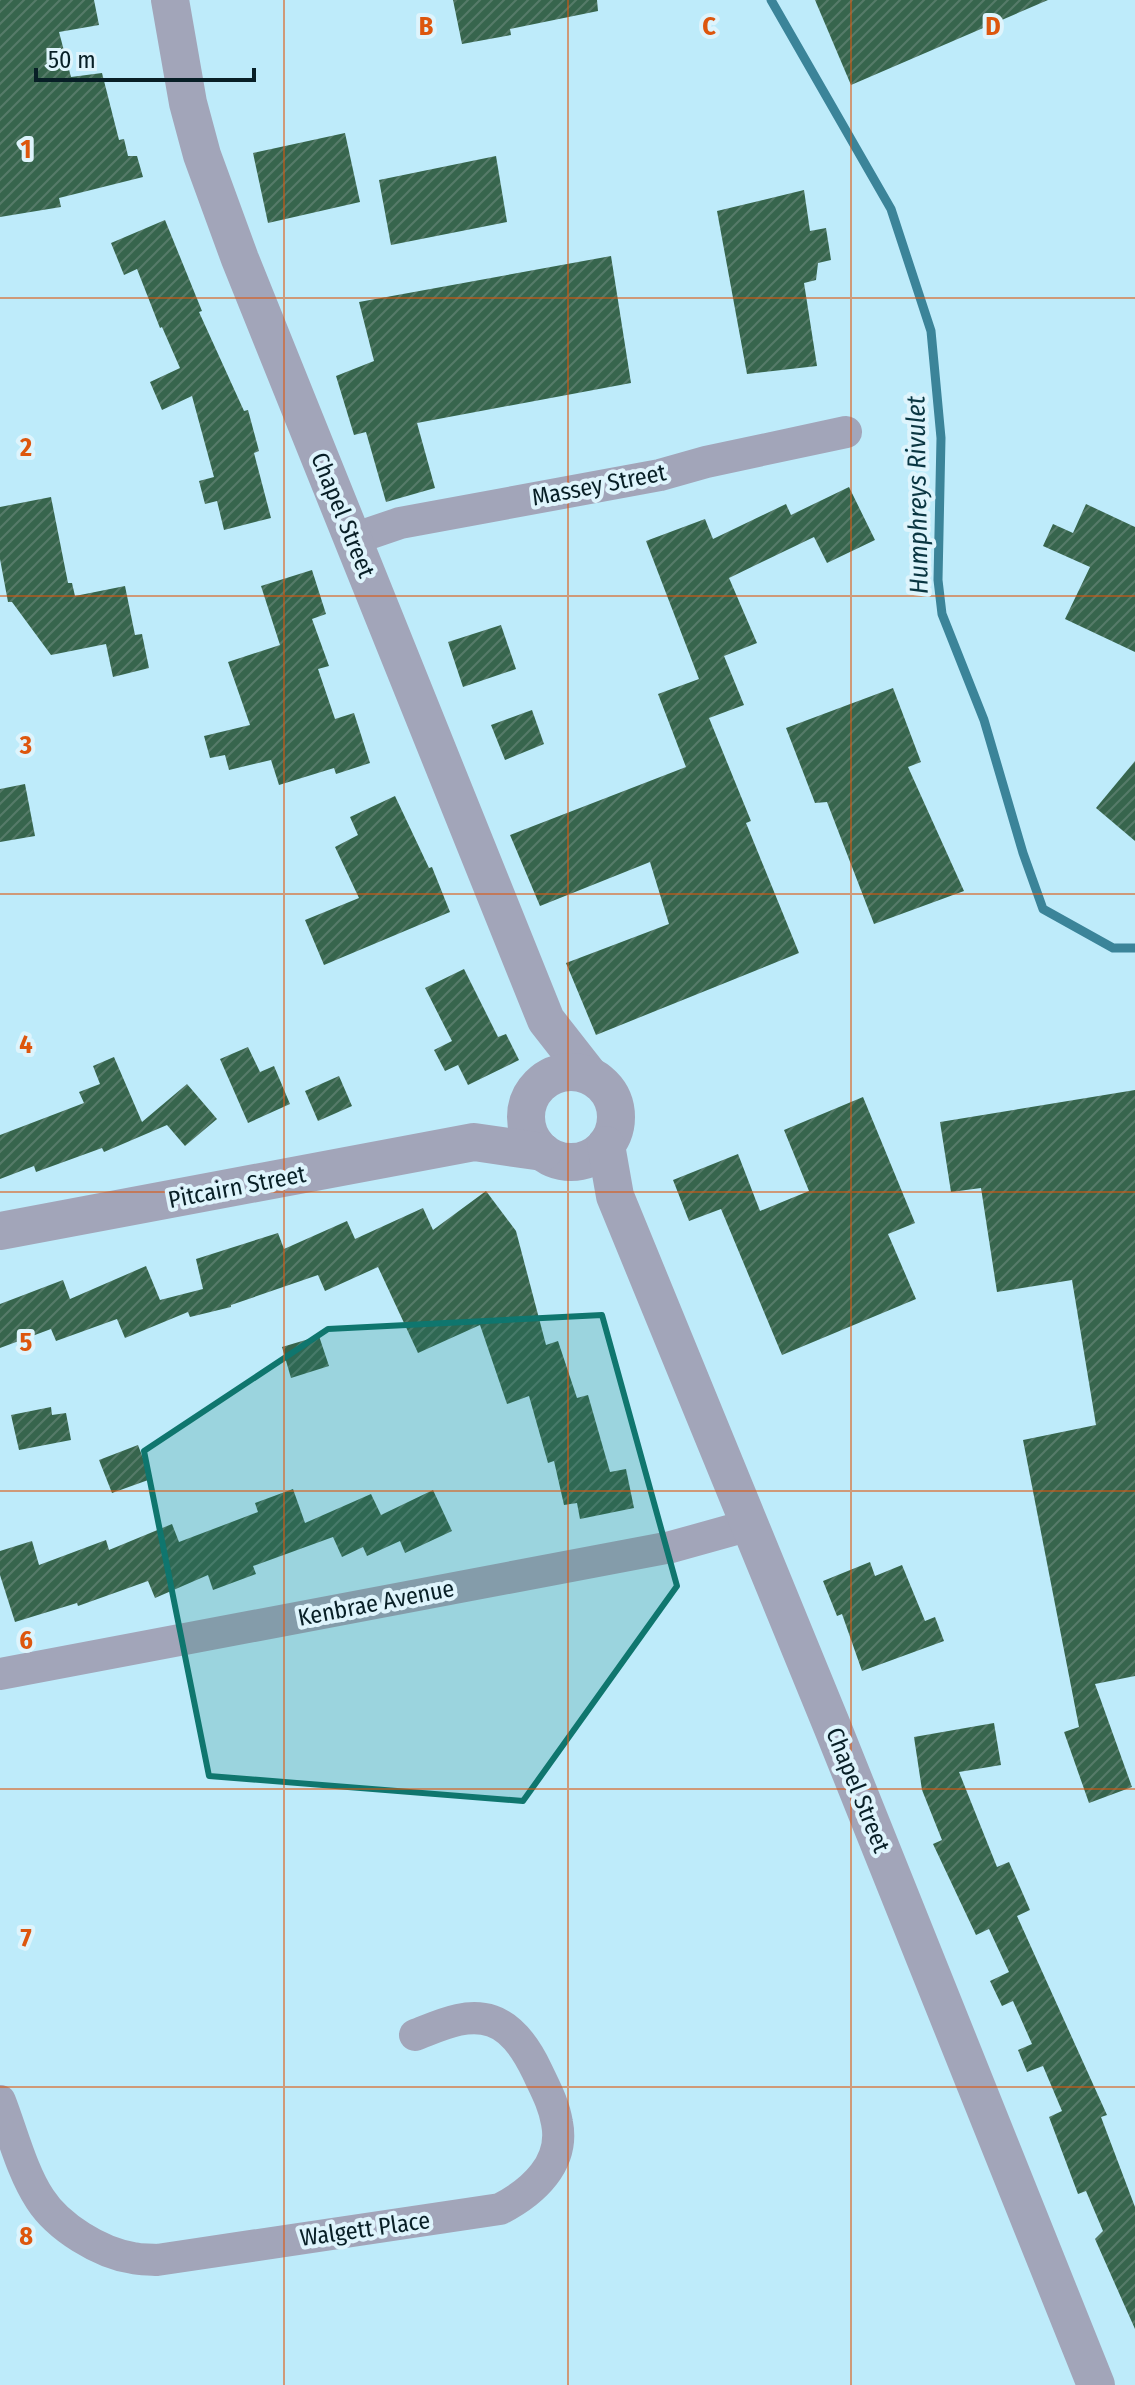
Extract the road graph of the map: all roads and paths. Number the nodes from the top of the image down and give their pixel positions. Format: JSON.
{"nodes":[{"id":1,"x":170,"y":0,"type":"edge"},
{"id":2,"x":846,"y":432,"type":"dead end"},
{"id":3,"x":353,"y":539,"type":"junction"},
{"id":4,"x":546,"y":1020,"type":"junction"},
{"id":5,"x":589,"y":1075,"type":"junction"},
{"id":6,"x":533,"y":1094,"type":"junction"},
{"id":7,"x":474,"y":1142,"type":"junction"},
{"id":8,"x":606,"y":1145,"type":"junction"},
{"id":9,"x":556,"y":1157,"type":"junction"},
{"id":10,"x":615,"y":1196,"type":"junction"},
{"id":11,"x":0,"y":1231,"type":"edge"},
{"id":12,"x":750,"y":1525,"type":"junction"},
{"id":13,"x":0,"y":1674,"type":"edge"},
{"id":14,"x":415,"y":2035,"type":"dead end"},
{"id":15,"x":0,"y":2101,"type":"edge"},
{"id":16,"x":1096,"y":2385,"type":"edge"}],
"edges":[{"from":1,"to":3,"type":"street","name":"Chapel Street"},
{"from":2,"to":3,"type":"street","name":"Massey Street"},
{"from":3,"to":4,"type":"street","name":"Chapel Street"},
{"from":4,"to":5,"type":"street","name":"Chapel Street"},
{"from":4,"to":6,"type":"street","name":"Chapel Street"},
{"from":5,"to":6,"type":"street"},
{"from":5,"to":8,"type":"street"},
{"from":6,"to":7,"type":"street","name":"Pitcairn Street"},
{"from":6,"to":9,"type":"street"},
{"from":7,"to":9,"type":"street","name":"Pitcairn Street"},
{"from":7,"to":11,"type":"street","name":"Pitcairn Street"},
{"from":8,"to":9,"type":"street"},
{"from":8,"to":10,"type":"street","name":"Chapel Street"},
{"from":9,"to":10,"type":"street"},
{"from":10,"to":12,"type":"street","name":"Chapel Street"},
{"from":12,"to":13,"type":"street","name":"Kenbrae Avenue"},
{"from":12,"to":16,"type":"street","name":"Chapel Street"},
{"from":14,"to":15,"type":"street","name":"Walgett Place"}]}
